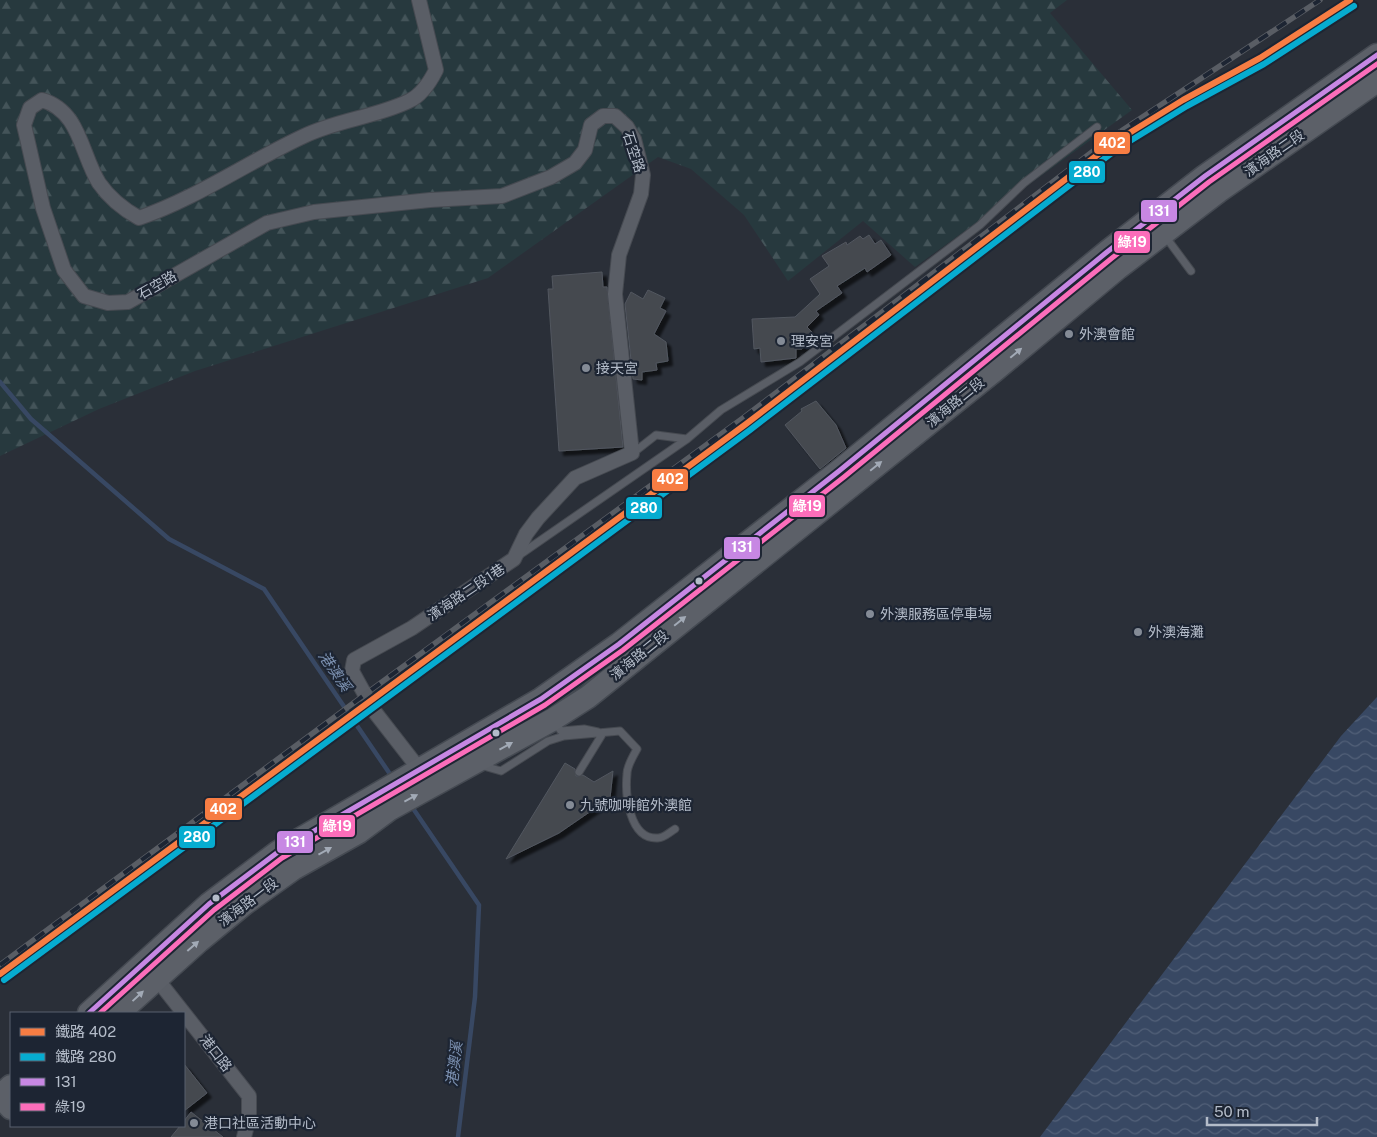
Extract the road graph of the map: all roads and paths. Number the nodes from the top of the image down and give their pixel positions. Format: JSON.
{"nodes":[{"id":1,"x":419,"y":0,"type":"edge"},
{"id":2,"x":1377,"y":55,"type":"edge"},
{"id":3,"x":1377,"y":81,"type":"edge"},
{"id":4,"x":1097,"y":127,"type":"dead end"},
{"id":5,"x":1163,"y":234,"type":"junction"},
{"id":6,"x":1112,"y":260,"type":"junction"},
{"id":7,"x":1191,"y":271,"type":"dead end"},
{"id":8,"x":687,"y":439,"type":"junction"},
{"id":9,"x":632,"y":453,"type":"junction"},
{"id":10,"x":514,"y":559,"type":"junction"},
{"id":11,"x":626,"y":652,"type":"junction"},
{"id":12,"x":558,"y":728,"type":"junction"},
{"id":13,"x":603,"y":733,"type":"junction"},
{"id":14,"x":580,"y":772,"type":"dead end"},
{"id":15,"x":426,"y":778,"type":"junction"},
{"id":16,"x":675,"y":829,"type":"dead end"},
{"id":17,"x":150,"y":970,"type":"junction"},
{"id":18,"x":90,"y":1012,"type":"edge"},
{"id":19,"x":120,"y":1012,"type":"edge"},
{"id":20,"x":183,"y":1012,"type":"edge"},
{"id":21,"x":185,"y":1015,"type":"edge"},
{"id":22,"x":10,"y":1087,"type":"edge"},
{"id":23,"x":0,"y":1096,"type":"edge"},
{"id":24,"x":10,"y":1107,"type":"edge"},
{"id":25,"x":10,"y":1115,"type":"edge"},
{"id":26,"x":0,"y":1124,"type":"edge"},
{"id":27,"x":244,"y":1137,"type":"edge"}],
"edges":[{"from":1,"to":9,"type":"street","name":"石空路"},
{"from":2,"to":6,"type":"main road","name":"濱海路二段"},
{"from":3,"to":5,"type":"main road","name":"濱海路二段"},
{"from":4,"to":8,"type":"lane"},
{"from":5,"to":6,"type":"main road","name":"濱海路二段"},
{"from":5,"to":7,"type":"lane"},
{"from":6,"to":11,"type":"main road","name":"濱海路二段"},
{"from":8,"to":9,"type":"lane","name":"濱海路二段1巷"},
{"from":8,"to":10,"type":"lane"},
{"from":9,"to":10,"type":"street","name":"濱海路二段1巷"},
{"from":10,"to":15,"type":"street","name":"濱海路二段1巷"},
{"from":11,"to":12,"type":"main road","name":"濱海路二段"},
{"from":11,"to":15,"type":"main road","name":"濱海路二段"},
{"from":12,"to":13,"type":"lane"},
{"from":12,"to":13,"type":"lane"},
{"from":15,"to":12,"type":"main road","name":"濱海路二段","one_way":true},
{"from":13,"to":14,"type":"lane"},
{"from":13,"to":16,"type":"lane"},
{"from":15,"to":17,"type":"main road","name":"濱海路一段"},
{"from":17,"to":18,"type":"main road","name":"濱海路一段"},
{"from":19,"to":17,"type":"main road","name":"濱海路一段","one_way":true},
{"from":17,"to":20,"type":"street","name":"港口路"},
{"from":21,"to":27,"type":"street","name":"港口路"},
{"from":22,"to":23,"type":"main road"},
{"from":23,"to":24,"type":"main road"},
{"from":25,"to":26,"type":"main road"}]}
